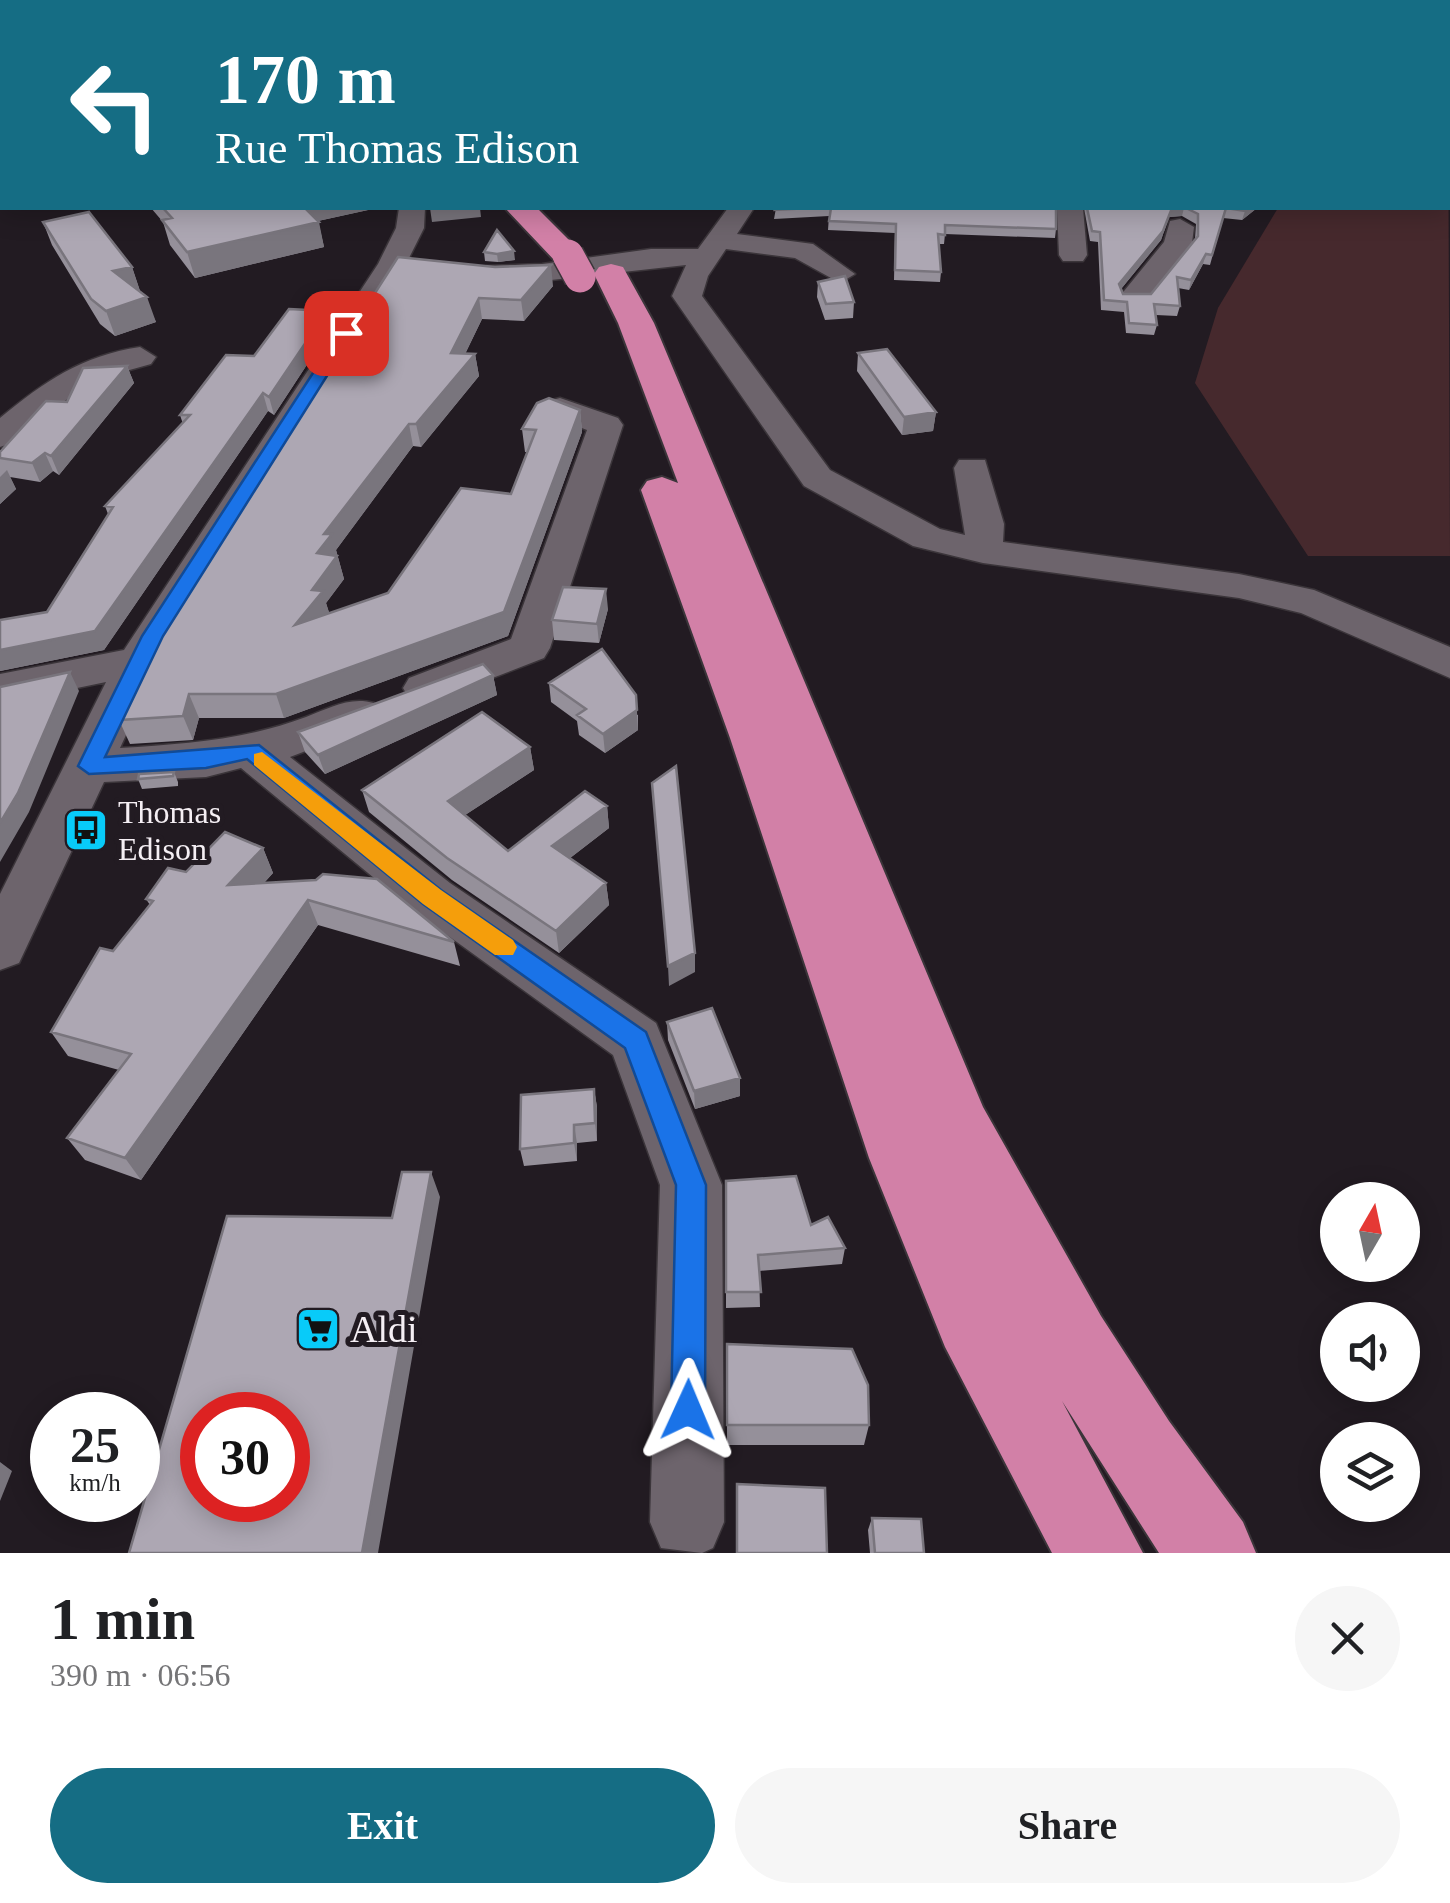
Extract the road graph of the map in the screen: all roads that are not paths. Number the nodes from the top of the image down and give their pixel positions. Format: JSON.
{"nodes":[{"id":1,"x":412,"y":210,"type":"edge"},
{"id":2,"x":522,"y":210,"type":"edge"},
{"id":3,"x":557,"y":210,"type":"edge"},
{"id":4,"x":740,"y":210,"type":"edge"},
{"id":5,"x":1070,"y":210,"type":"edge"},
{"id":6,"x":1157,"y":210,"type":"edge"},
{"id":7,"x":713,"y":249,"type":"junction"},
{"id":8,"x":1073,"y":256,"type":"dead end"},
{"id":9,"x":589,"y":265,"type":"junction"},
{"id":10,"x":426,"y":268,"type":"junction"},
{"id":11,"x":840,"y":274,"type":"edge"},
{"id":12,"x":1136,"y":296,"type":"edge"},
{"id":13,"x":140,"y":357,"type":"dead end"},
{"id":14,"x":560,"y":408,"type":"edge"},
{"id":15,"x":0,"y":436,"type":"edge"},
{"id":16,"x":972,"y":468,"type":"dead end"},
{"id":17,"x":982,"y":551,"type":"junction"},
{"id":18,"x":138,"y":661,"type":"junction"},
{"id":19,"x":1450,"y":664,"type":"edge"},
{"id":20,"x":0,"y":689,"type":"edge"},
{"id":21,"x":251,"y":751,"type":"junction"},
{"id":22,"x":89,"y":766,"type":"junction"},
{"id":23,"x":0,"y":948,"type":"edge"},
{"id":24,"x":687,"y":1522,"type":"dead end"},
{"id":25,"x":1098,"y":1553,"type":"edge"},
{"id":26,"x":1212,"y":1553,"type":"edge"}],
"edges":[{"from":1,"to":10,"type":"street"},
{"from":2,"to":9,"type":"highway"},
{"from":3,"to":9,"type":"highway"},
{"from":4,"to":7,"type":"street"},
{"from":5,"to":8,"type":"street"},
{"from":6,"to":12,"type":"street"},
{"from":7,"to":10,"type":"street"},
{"from":7,"to":11,"type":"street"},
{"from":7,"to":17,"type":"street"},
{"from":9,"to":25,"type":"highway"},
{"from":9,"to":26,"type":"highway"},
{"from":10,"to":18,"type":"street"},
{"from":13,"to":15,"type":"street"},
{"from":14,"to":21,"type":"street"},
{"from":16,"to":17,"type":"street"},
{"from":17,"to":19,"type":"street"},
{"from":18,"to":20,"type":"street"},
{"from":18,"to":22,"type":"street"},
{"from":21,"to":22,"type":"street"},
{"from":21,"to":24,"type":"street"},
{"from":22,"to":23,"type":"street"}]}
